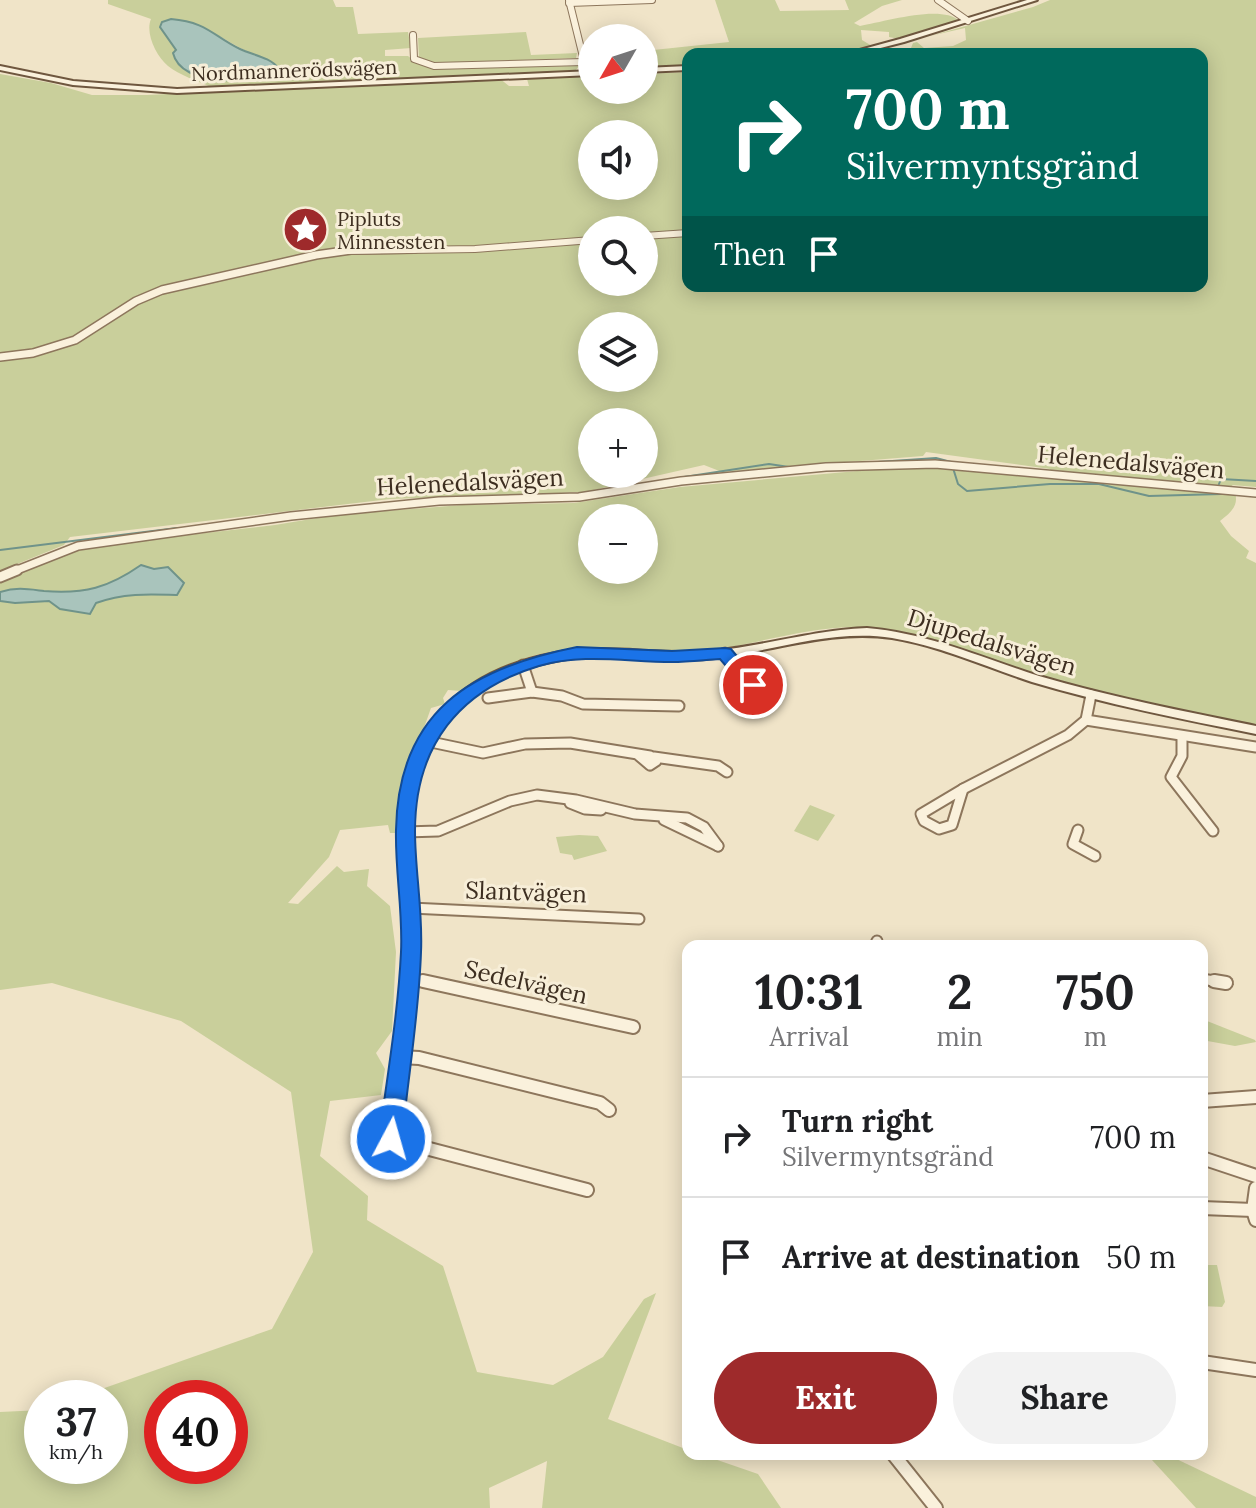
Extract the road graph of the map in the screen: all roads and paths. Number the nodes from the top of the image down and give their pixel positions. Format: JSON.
{"nodes":[{"id":1,"x":652,"y":0,"type":"edge"},
{"id":2,"x":938,"y":0,"type":"edge"},
{"id":3,"x":1034,"y":0,"type":"edge"},
{"id":4,"x":569,"y":2,"type":"edge"},
{"id":5,"x":968,"y":21,"type":"junction"},
{"id":6,"x":413,"y":35,"type":"dead end"},
{"id":7,"x":578,"y":38,"type":"edge"},
{"id":8,"x":870,"y":48,"type":"edge"},
{"id":9,"x":578,"y":62,"type":"edge"},
{"id":10,"x":0,"y":68,"type":"edge"},
{"id":11,"x":682,"y":68,"type":"edge"},
{"id":12,"x":658,"y":69,"type":"edge"},
{"id":13,"x":578,"y":74,"type":"edge"},
{"id":14,"x":682,"y":233,"type":"edge"},
{"id":15,"x":658,"y":235,"type":"edge"},
{"id":16,"x":578,"y":241,"type":"edge"},
{"id":17,"x":0,"y":357,"type":"edge"},
{"id":18,"x":1256,"y":493,"type":"edge"},
{"id":19,"x":0,"y":577,"type":"edge"},
{"id":20,"x":725,"y":653,"type":"junction"},
{"id":21,"x":523,"y":665,"type":"junction"},
{"id":22,"x":753,"y":685,"type":"dead end"},
{"id":23,"x":532,"y":692,"type":"junction"},
{"id":24,"x":1091,"y":695,"type":"junction"},
{"id":25,"x":488,"y":698,"type":"dead end"},
{"id":26,"x":679,"y":706,"type":"dead end"},
{"id":27,"x":1086,"y":720,"type":"junction"},
{"id":28,"x":1256,"y":730,"type":"edge"},
{"id":29,"x":1182,"y":736,"type":"junction"},
{"id":30,"x":426,"y":741,"type":"junction"},
{"id":31,"x":1256,"y":747,"type":"edge"},
{"id":32,"x":727,"y":772,"type":"dead end"},
{"id":33,"x":963,"y":789,"type":"junction"},
{"id":34,"x":689,"y":824,"type":"dead end"},
{"id":35,"x":1078,"y":830,"type":"dead end"},
{"id":36,"x":1213,"y":831,"type":"dead end"},
{"id":37,"x":405,"y":832,"type":"junction"},
{"id":38,"x":1095,"y":856,"type":"dead end"},
{"id":39,"x":411,"y":908,"type":"junction"},
{"id":40,"x":639,"y":919,"type":"dead end"},
{"id":41,"x":409,"y":978,"type":"junction"},
{"id":42,"x":1208,"y":980,"type":"edge"},
{"id":43,"x":1226,"y":983,"type":"dead end"},
{"id":44,"x":633,"y":1027,"type":"dead end"},
{"id":45,"x":400,"y":1057,"type":"junction"},
{"id":46,"x":1256,"y":1097,"type":"edge"},
{"id":47,"x":1208,"y":1101,"type":"edge"},
{"id":48,"x":609,"y":1110,"type":"dead end"},
{"id":49,"x":391,"y":1139,"type":"joint"},
{"id":50,"x":1208,"y":1160,"type":"edge"},
{"id":51,"x":1256,"y":1176,"type":"edge"},
{"id":52,"x":1256,"y":1188,"type":"edge"},
{"id":53,"x":587,"y":1190,"type":"dead end"},
{"id":54,"x":1208,"y":1209,"type":"edge"},
{"id":55,"x":1254,"y":1215,"type":"edge"},
{"id":56,"x":1208,"y":1363,"type":"edge"},
{"id":57,"x":1256,"y":1370,"type":"edge"},
{"id":58,"x":898,"y":1460,"type":"edge"},
{"id":59,"x":936,"y":1508,"type":"edge"}],
"edges":[{"from":1,"to":4,"type":"street"},
{"from":2,"to":5,"type":"street"},
{"from":3,"to":5,"type":"main road"},
{"from":4,"to":7,"type":"street"},
{"from":5,"to":8,"type":"main road"},
{"from":6,"to":9,"type":"street"},
{"from":10,"to":13,"type":"main road","name":"Nordmannerödsvägen"},
{"from":11,"to":12,"type":"main road"},
{"from":14,"to":15,"type":"street"},
{"from":16,"to":17,"type":"street"},
{"from":18,"to":19,"type":"street","name":"Helenedalsvägen"},
{"from":20,"to":21,"type":"main road","name":"Djupedalsvägen"},
{"from":20,"to":22,"type":"street"},
{"from":20,"to":24,"type":"main road","name":"Djupedalsvägen"},
{"from":21,"to":23,"type":"street"},
{"from":21,"to":30,"type":"main road","name":"Djupedalsvägen"},
{"from":23,"to":25,"type":"street"},
{"from":23,"to":26,"type":"street"},
{"from":24,"to":27,"type":"street"},
{"from":24,"to":28,"type":"main road","name":"Djupedalsvägen"},
{"from":27,"to":29,"type":"street"},
{"from":27,"to":33,"type":"street"},
{"from":29,"to":31,"type":"street"},
{"from":29,"to":36,"type":"street"},
{"from":30,"to":32,"type":"street"},
{"from":30,"to":37,"type":"main road","name":"Djupedalsvägen"},
{"from":33,"to":33,"type":"street"},
{"from":34,"to":37,"type":"street"},
{"from":35,"to":38,"type":"street"},
{"from":37,"to":39,"type":"main road","name":"Djupedalsvägen"},
{"from":39,"to":40,"type":"street","name":"Slantvägen"},
{"from":39,"to":41,"type":"main road","name":"Djupedalsvägen"},
{"from":41,"to":44,"type":"street","name":"Sedelvägen"},
{"from":41,"to":45,"type":"main road","name":"Djupedalsvägen"},
{"from":42,"to":43,"type":"street"},
{"from":45,"to":48,"type":"street"},
{"from":45,"to":49,"type":"main road","name":"Djupedalsvägen"},
{"from":46,"to":47,"type":"street"},
{"from":49,"to":53,"type":"street"},
{"from":50,"to":51,"type":"street"},
{"from":52,"to":55,"type":"street"},
{"from":54,"to":55,"type":"street"},
{"from":56,"to":57,"type":"street"},
{"from":58,"to":59,"type":"street"}]}
